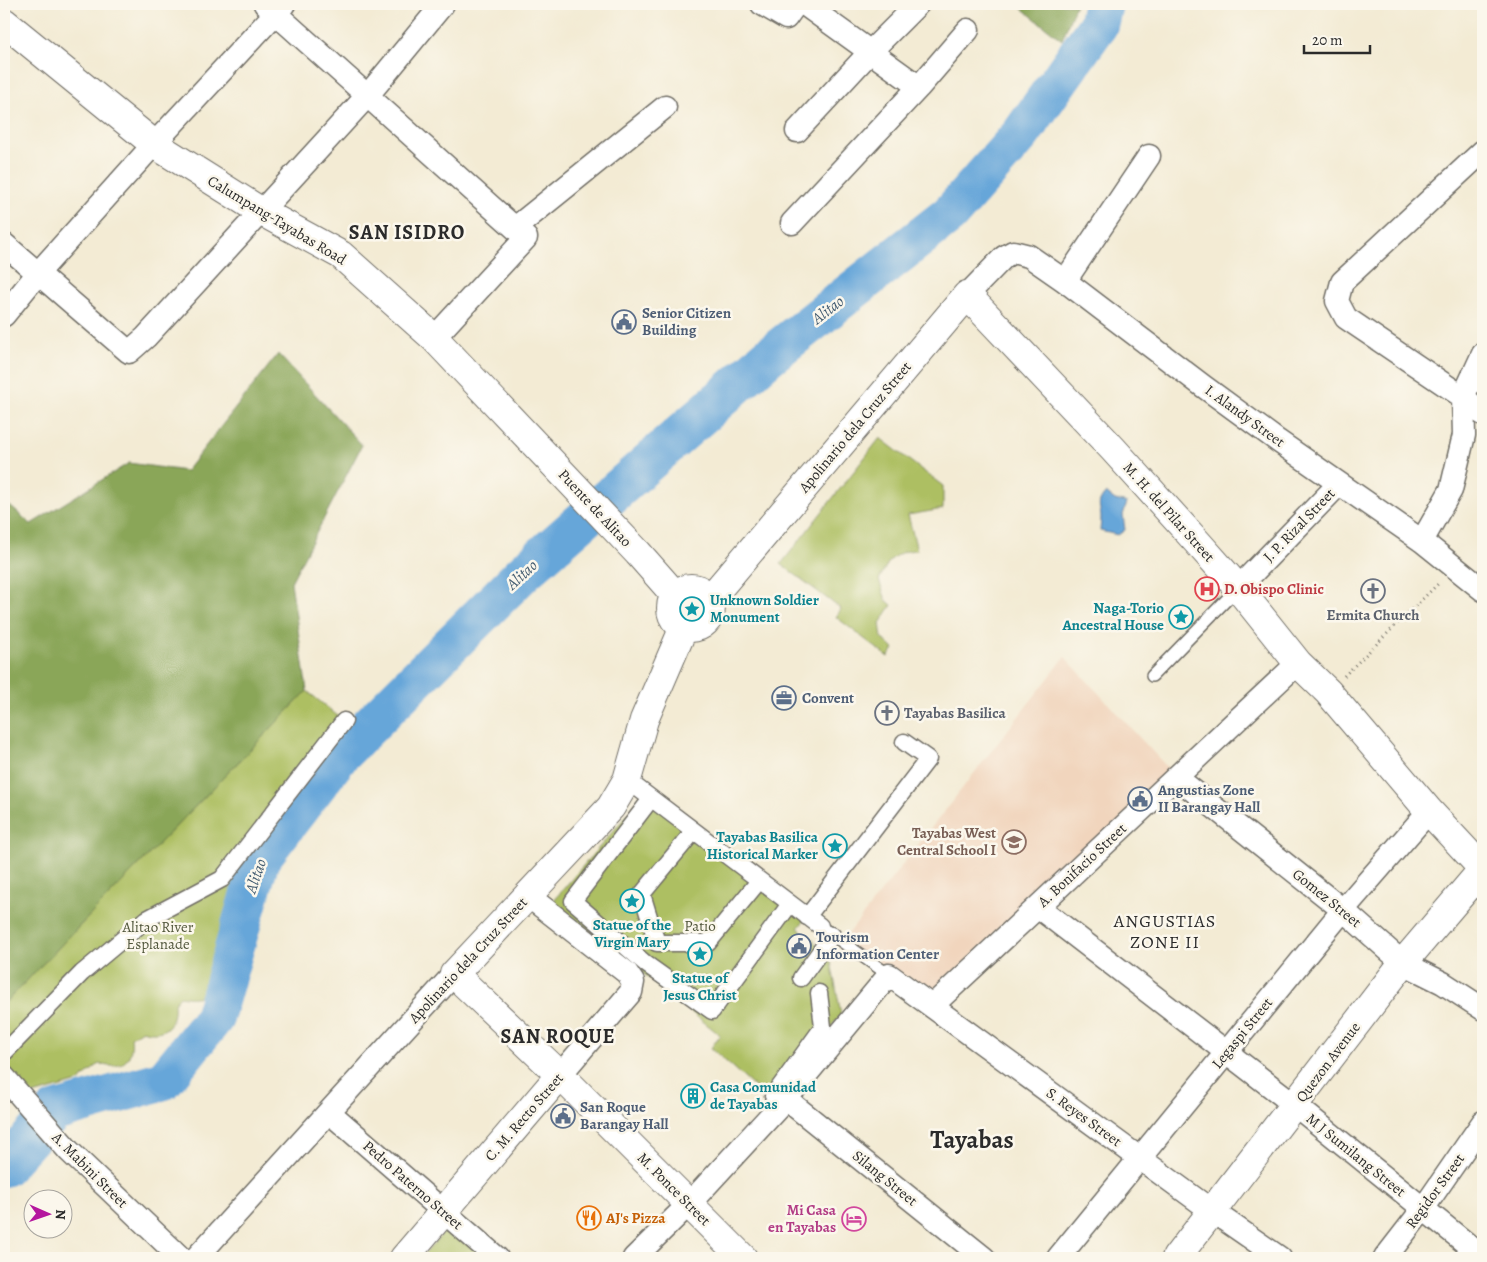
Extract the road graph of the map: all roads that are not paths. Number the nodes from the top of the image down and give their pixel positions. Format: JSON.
{"nodes":[{"id":1,"x":443,"y":4,"type":"edge"},
{"id":2,"x":762,"y":4,"type":"edge"},
{"id":3,"x":796,"y":4,"type":"edge"},
{"id":4,"x":804,"y":4,"type":"edge"},
{"id":5,"x":918,"y":4,"type":"edge"},
{"id":6,"x":275,"y":7,"type":"edge"},
{"id":7,"x":4,"y":22,"type":"edge"},
{"id":8,"x":968,"y":30,"type":"dead end"},
{"id":9,"x":870,"y":51,"type":"junction"},
{"id":10,"x":919,"y":87,"type":"junction"},
{"id":11,"x":368,"y":96,"type":"junction"},
{"id":12,"x":665,"y":107,"type":"dead end"},
{"id":13,"x":796,"y":131,"type":"dead end"},
{"id":14,"x":154,"y":144,"type":"junction"},
{"id":15,"x":1483,"y":151,"type":"edge"},
{"id":16,"x":1149,"y":156,"type":"dead end"},
{"id":17,"x":262,"y":212,"type":"junction"},
{"id":18,"x":792,"y":223,"type":"dead end"},
{"id":19,"x":515,"y":228,"type":"junction"},
{"id":20,"x":4,"y":244,"type":"edge"},
{"id":21,"x":1004,"y":257,"type":"joint"},
{"id":22,"x":39,"y":272,"type":"junction"},
{"id":23,"x":1065,"y":281,"type":"junction"},
{"id":24,"x":967,"y":295,"type":"junction"},
{"id":25,"x":4,"y":315,"type":"edge"},
{"id":26,"x":434,"y":338,"type":"junction"},
{"id":27,"x":1483,"y":354,"type":"edge"},
{"id":28,"x":1463,"y":397,"type":"junction"},
{"id":29,"x":1483,"y":414,"type":"edge"},
{"id":30,"x":552,"y":462,"type":"joint"},
{"id":31,"x":1339,"y":484,"type":"junction"},
{"id":32,"x":1422,"y":541,"type":"junction"},
{"id":33,"x":1238,"y":588,"type":"junction"},
{"id":34,"x":1483,"y":590,"type":"edge"},
{"id":35,"x":675,"y":595,"type":"junction"},
{"id":36,"x":709,"y":600,"type":"junction"},
{"id":37,"x":684,"y":627,"type":"junction"},
{"id":38,"x":1298,"y":663,"type":"junction"},
{"id":39,"x":1152,"y":676,"type":"dead end"},
{"id":40,"x":344,"y":721,"type":"dead end"},
{"id":41,"x":904,"y":742,"type":"dead end"},
{"id":42,"x":1176,"y":777,"type":"junction"},
{"id":43,"x":627,"y":780,"type":"junction"},
{"id":44,"x":651,"y":799,"type":"junction"},
{"id":45,"x":1429,"y":811,"type":"junction"},
{"id":46,"x":694,"y":831,"type":"junction"},
{"id":47,"x":1483,"y":869,"type":"edge"},
{"id":48,"x":759,"y":881,"type":"junction"},
{"id":49,"x":527,"y":896,"type":"junction"},
{"id":50,"x":790,"y":904,"type":"junction"},
{"id":51,"x":1038,"y":907,"type":"junction"},
{"id":52,"x":1343,"y":910,"type":"junction"},
{"id":53,"x":820,"y":926,"type":"junction"},
{"id":54,"x":657,"y":943,"type":"junction"},
{"id":55,"x":1403,"y":963,"type":"junction"},
{"id":56,"x":635,"y":973,"type":"junction"},
{"id":57,"x":454,"y":974,"type":"junction"},
{"id":58,"x":888,"y":976,"type":"junction"},
{"id":59,"x":801,"y":978,"type":"dead end"},
{"id":60,"x":819,"y":993,"type":"dead end"},
{"id":61,"x":932,"y":1006,"type":"junction"},
{"id":62,"x":1483,"y":1009,"type":"edge"},
{"id":63,"x":1226,"y":1052,"type":"junction"},
{"id":64,"x":4,"y":1053,"type":"edge"},
{"id":65,"x":560,"y":1075,"type":"junction"},
{"id":66,"x":4,"y":1077,"type":"edge"},
{"id":67,"x":779,"y":1097,"type":"junction"},
{"id":68,"x":1295,"y":1105,"type":"junction"},
{"id":69,"x":329,"y":1112,"type":"junction"},
{"id":70,"x":1483,"y":1122,"type":"edge"},
{"id":71,"x":1140,"y":1159,"type":"junction"},
{"id":72,"x":690,"y":1203,"type":"junction"},
{"id":73,"x":1423,"y":1209,"type":"junction"},
{"id":74,"x":443,"y":1211,"type":"junction"},
{"id":75,"x":1212,"y":1212,"type":"junction"},
{"id":76,"x":1483,"y":1257,"type":"edge"},
{"id":77,"x":181,"y":1258,"type":"edge"},
{"id":78,"x":196,"y":1258,"type":"edge"},
{"id":79,"x":404,"y":1258,"type":"edge"},
{"id":80,"x":497,"y":1258,"type":"edge"},
{"id":81,"x":634,"y":1258,"type":"edge"},
{"id":82,"x":743,"y":1258,"type":"edge"},
{"id":83,"x":984,"y":1258,"type":"edge"},
{"id":84,"x":1058,"y":1258,"type":"edge"},
{"id":85,"x":1176,"y":1258,"type":"edge"},
{"id":86,"x":1280,"y":1258,"type":"edge"},
{"id":87,"x":1385,"y":1258,"type":"edge"}],
"edges":[{"from":1,"to":11,"type":"street"},
{"from":2,"to":3,"type":"street"},
{"from":4,"to":9,"type":"street"},
{"from":5,"to":9,"type":"street"},
{"from":6,"to":11,"type":"street"},
{"from":6,"to":14,"type":"street"},
{"from":7,"to":14,"type":"main road","name":"Calumpang-Tayabas Road"},
{"from":8,"to":10,"type":"street"},
{"from":9,"to":10,"type":"street"},
{"from":9,"to":13,"type":"street"},
{"from":10,"to":18,"type":"street"},
{"from":11,"to":17,"type":"street"},
{"from":11,"to":19,"type":"street"},
{"from":12,"to":19,"type":"street"},
{"from":14,"to":17,"type":"main road","name":"Calumpang-Tayabas Road"},
{"from":14,"to":22,"type":"street"},
{"from":15,"to":28,"type":"street"},
{"from":16,"to":23,"type":"street"},
{"from":17,"to":22,"type":"street"},
{"from":17,"to":26,"type":"main road","name":"Calumpang-Tayabas Road"},
{"from":19,"to":26,"type":"street"},
{"from":20,"to":22,"type":"street"},
{"from":21,"to":23,"type":"street","name":"I. Alandy Street"},
{"from":21,"to":24,"type":"street","name":"Apolinario dela Cruz Street"},
{"from":22,"to":25,"type":"street"},
{"from":23,"to":31,"type":"street","name":"I. Alandy Street"},
{"from":24,"to":33,"type":"main road","name":"M. H. del Pilar Street"},
{"from":24,"to":36,"type":"main road","name":"Apolinario dela Cruz Street"},
{"from":26,"to":30,"type":"main road","name":"Calumpang-Tayabas Road"},
{"from":27,"to":28,"type":"street"},
{"from":28,"to":29,"type":"street"},
{"from":28,"to":32,"type":"street"},
{"from":30,"to":35,"type":"main road","name":"Puente de Alitao"},
{"from":31,"to":32,"type":"street","name":"I. Alandy Street"},
{"from":31,"to":33,"type":"street","name":"J. P. Rizal Street"},
{"from":32,"to":34,"type":"street","name":"I. Alandy Street"},
{"from":33,"to":38,"type":"main road","name":"M. H. del Pilar Street"},
{"from":33,"to":39,"type":"lane"},
{"from":35,"to":36,"type":"main road"},
{"from":35,"to":37,"type":"main road"},
{"from":36,"to":37,"type":"main road"},
{"from":37,"to":43,"type":"main road","name":"Apolinario dela Cruz Street"},
{"from":38,"to":42,"type":"street","name":"A. Bonifacio Street"},
{"from":38,"to":45,"type":"main road","name":"M. H. del Pilar Street"},
{"from":40,"to":64,"type":"street"},
{"from":41,"to":53,"type":"street"},
{"from":42,"to":51,"type":"street","name":"A. Bonifacio Street"},
{"from":42,"to":52,"type":"street","name":"Gomez Street"},
{"from":43,"to":44,"type":"street"},
{"from":43,"to":49,"type":"main road","name":"Apolinario dela Cruz Street"},
{"from":44,"to":46,"type":"street"},
{"from":44,"to":56,"type":"street"},
{"from":45,"to":47,"type":"main road","name":"M. H. del Pilar Street"},
{"from":45,"to":52,"type":"street","name":"Legaspi Street"},
{"from":46,"to":48,"type":"street"},
{"from":46,"to":54,"type":"street"},
{"from":47,"to":55,"type":"main road","name":"Quezon Avenue"},
{"from":48,"to":50,"type":"street"},
{"from":48,"to":54,"type":"street"},
{"from":49,"to":56,"type":"street"},
{"from":49,"to":57,"type":"main road","name":"Apolinario dela Cruz Street"},
{"from":50,"to":53,"type":"street"},
{"from":50,"to":56,"type":"street"},
{"from":51,"to":61,"type":"street","name":"A. Bonifacio Street"},
{"from":51,"to":63,"type":"street","name":"M J Sumilang Street"},
{"from":52,"to":55,"type":"street","name":"Gomez Street"},
{"from":52,"to":63,"type":"street","name":"Legaspi Street"},
{"from":53,"to":58,"type":"lane"},
{"from":53,"to":59,"type":"street"},
{"from":54,"to":56,"type":"street"},
{"from":55,"to":62,"type":"street","name":"Gomez Street"},
{"from":55,"to":68,"type":"main road","name":"Quezon Avenue"},
{"from":56,"to":65,"type":"street","name":"C. M. Recto Street"},
{"from":57,"to":65,"type":"main road","name":"M. Ponce Street"},
{"from":57,"to":69,"type":"street","name":"Apolinario dela Cruz Street"},
{"from":58,"to":61,"type":"street","name":"S. Reyes Street"},
{"from":58,"to":67,"type":"street"},
{"from":60,"to":67,"type":"street"},
{"from":61,"to":71,"type":"street","name":"S. Reyes Street"},
{"from":63,"to":68,"type":"street","name":"M J Sumilang Street"},
{"from":63,"to":71,"type":"street","name":"Legaspi Street"},
{"from":65,"to":72,"type":"main road","name":"M. Ponce Street"},
{"from":65,"to":74,"type":"main road","name":"C. M. Recto Street"},
{"from":66,"to":77,"type":"street","name":"A. Mabini Street"},
{"from":67,"to":72,"type":"street"},
{"from":67,"to":83,"type":"street","name":"Silang Street"},
{"from":68,"to":73,"type":"street","name":"M J Sumilang Street"},
{"from":68,"to":75,"type":"main road","name":"Quezon Avenue"},
{"from":69,"to":74,"type":"street","name":"Pedro Paterno Street"},
{"from":69,"to":78,"type":"street","name":"Apolinario dela Cruz Street"},
{"from":70,"to":73,"type":"street","name":"Regidor Street"},
{"from":71,"to":75,"type":"street","name":"S. Reyes Street"},
{"from":71,"to":84,"type":"street","name":"Legaspi Street"},
{"from":72,"to":81,"type":"street"},
{"from":72,"to":82,"type":"main road","name":"M. Ponce Street"},
{"from":73,"to":76,"type":"street","name":"M J Sumilang Street"},
{"from":73,"to":87,"type":"street","name":"Regidor Street"},
{"from":74,"to":79,"type":"main road","name":"C. M. Recto Street"},
{"from":74,"to":80,"type":"street","name":"Pedro Paterno Street"},
{"from":75,"to":85,"type":"main road","name":"Quezon Avenue"},
{"from":75,"to":86,"type":"street","name":"S. Reyes Street"}]}
